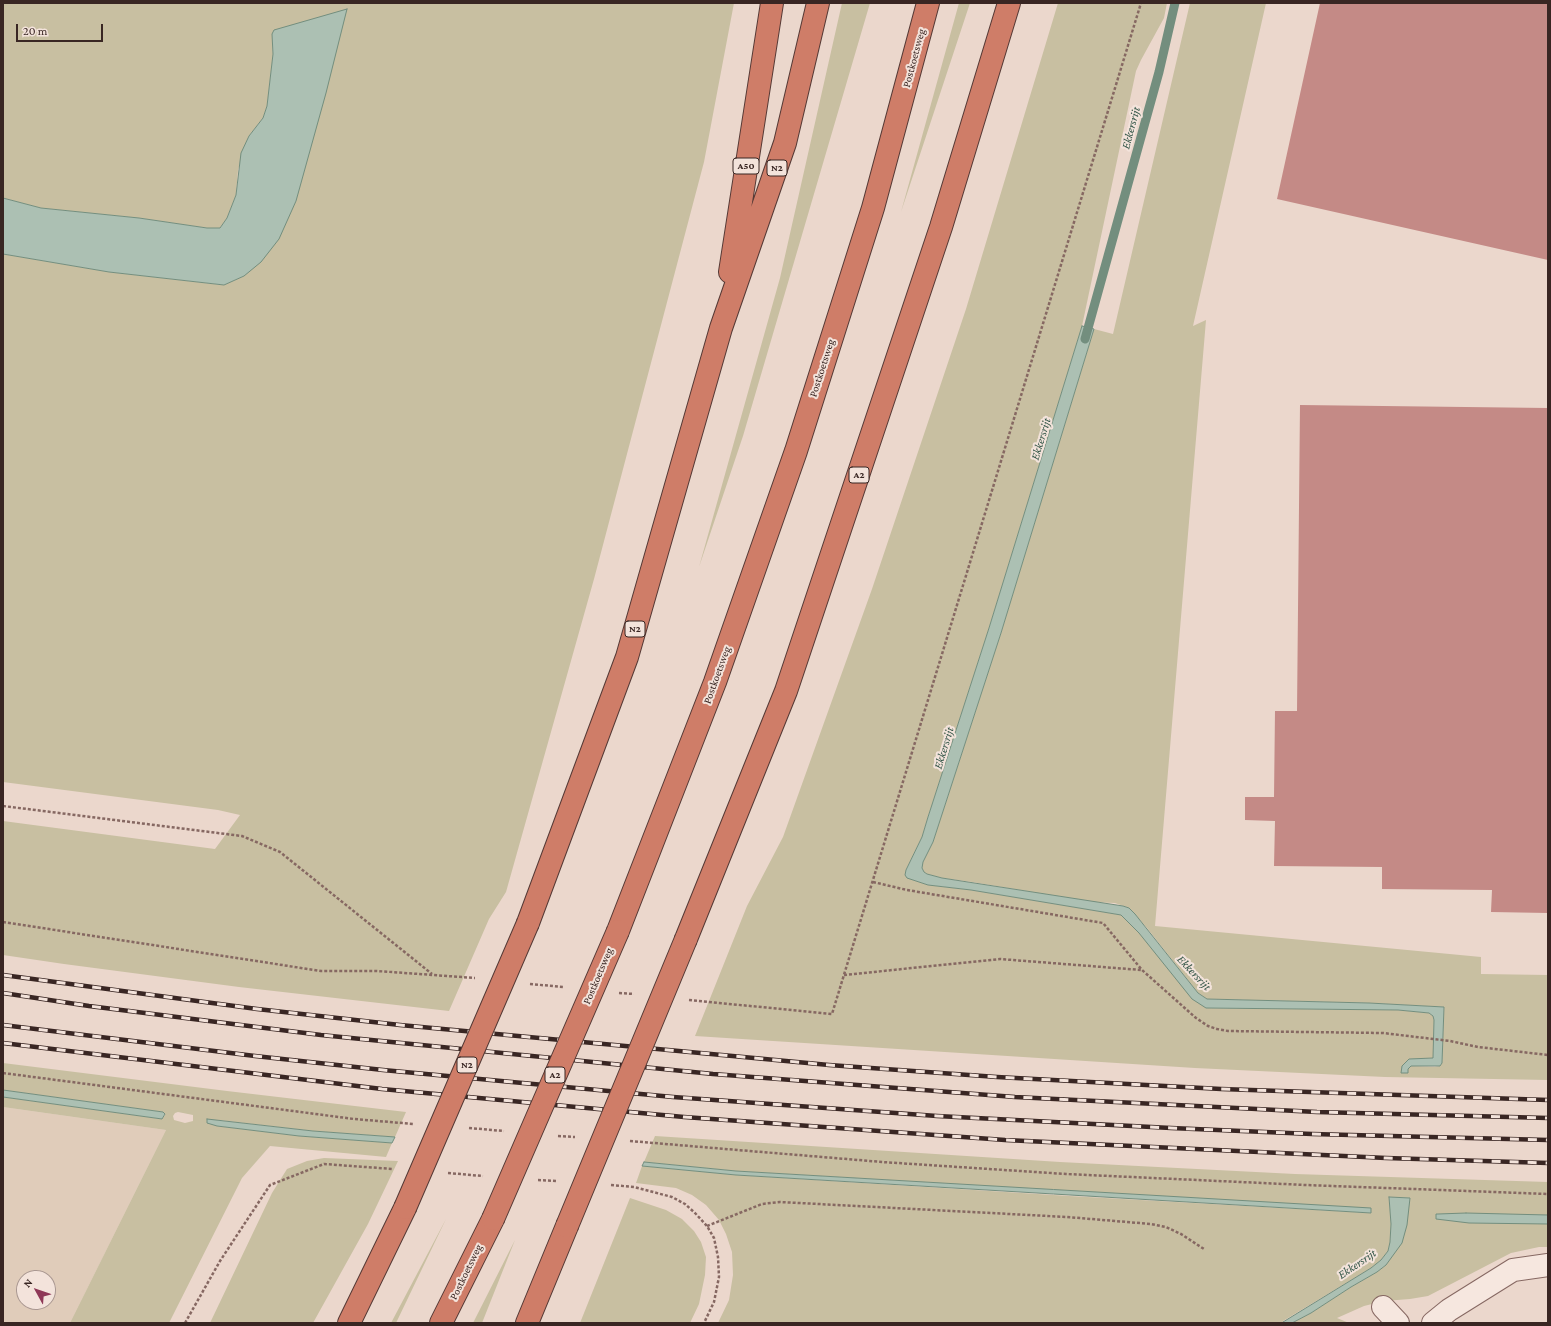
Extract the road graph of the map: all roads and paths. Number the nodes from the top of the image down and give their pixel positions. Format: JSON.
{"nodes":[{"id":1,"x":772,"y":3,"type":"edge"},
{"id":2,"x":818,"y":3,"type":"edge"},
{"id":3,"x":928,"y":3,"type":"edge"},
{"id":4,"x":1009,"y":3,"type":"edge"},
{"id":5,"x":1141,"y":3,"type":"edge"},
{"id":6,"x":721,"y":328,"type":"junction"},
{"id":7,"x":3,"y":806,"type":"edge"},
{"id":8,"x":873,"y":882,"type":"junction"},
{"id":9,"x":3,"y":922,"type":"edge"},
{"id":10,"x":1142,"y":970,"type":"junction"},
{"id":11,"x":433,"y":974,"type":"junction"},
{"id":12,"x":844,"y":975,"type":"junction"},
{"id":13,"x":479,"y":979,"type":"dead end"},
{"id":14,"x":526,"y":984,"type":"dead end"},
{"id":15,"x":566,"y":988,"type":"dead end"},
{"id":16,"x":613,"y":992,"type":"dead end"},
{"id":17,"x":636,"y":995,"type":"dead end"},
{"id":18,"x":683,"y":999,"type":"dead end"},
{"id":19,"x":1548,"y":1055,"type":"edge"},
{"id":20,"x":3,"y":1073,"type":"edge"},
{"id":21,"x":418,"y":1124,"type":"dead end"},
{"id":22,"x":466,"y":1128,"type":"dead end"},
{"id":23,"x":506,"y":1131,"type":"dead end"},
{"id":24,"x":553,"y":1135,"type":"dead end"},
{"id":25,"x":577,"y":1137,"type":"dead end"},
{"id":26,"x":625,"y":1141,"type":"dead end"},
{"id":27,"x":396,"y":1169,"type":"dead end"},
{"id":28,"x":443,"y":1173,"type":"dead end"},
{"id":29,"x":483,"y":1176,"type":"dead end"},
{"id":30,"x":531,"y":1179,"type":"dead end"},
{"id":31,"x":563,"y":1182,"type":"dead end"},
{"id":32,"x":610,"y":1185,"type":"dead end"},
{"id":33,"x":1548,"y":1194,"type":"edge"},
{"id":34,"x":707,"y":1226,"type":"junction"},
{"id":35,"x":1204,"y":1249,"type":"dead end"},
{"id":36,"x":1548,"y":1265,"type":"edge"},
{"id":37,"x":1383,"y":1307,"type":"dead end"},
{"id":38,"x":185,"y":1323,"type":"edge"},
{"id":39,"x":349,"y":1323,"type":"edge"},
{"id":40,"x":442,"y":1323,"type":"edge"},
{"id":41,"x":527,"y":1323,"type":"edge"},
{"id":42,"x":704,"y":1323,"type":"edge"},
{"id":43,"x":1398,"y":1323,"type":"edge"},
{"id":44,"x":1433,"y":1323,"type":"edge"}],
"edges":[{"from":1,"to":6,"type":"highway","number":"A50"},
{"from":2,"to":6,"type":"highway","number":"N2"},
{"from":3,"to":40,"type":"highway","name":"Postkoetsweg","number":"A2","bridge":true},
{"from":4,"to":41,"type":"highway","number":"A2","bridge":true},
{"from":5,"to":8,"type":"path"},
{"from":6,"to":39,"type":"highway","number":"N2","bridge":true},
{"from":7,"to":11,"type":"path"},
{"from":8,"to":10,"type":"path"},
{"from":8,"to":12,"type":"path"},
{"from":9,"to":11,"type":"path"},
{"from":10,"to":12,"type":"path"},
{"from":10,"to":19,"type":"path"},
{"from":11,"to":13,"type":"path"},
{"from":12,"to":18,"type":"path"},
{"from":14,"to":15,"type":"path"},
{"from":16,"to":17,"type":"path"},
{"from":20,"to":21,"type":"path"},
{"from":22,"to":23,"type":"path"},
{"from":24,"to":25,"type":"path"},
{"from":26,"to":33,"type":"path"},
{"from":27,"to":38,"type":"path"},
{"from":28,"to":29,"type":"path"},
{"from":30,"to":31,"type":"path"},
{"from":32,"to":34,"type":"path"},
{"from":34,"to":35,"type":"path"},
{"from":34,"to":42,"type":"path"},
{"from":36,"to":44,"type":"street"},
{"from":37,"to":43,"type":"street"}]}
